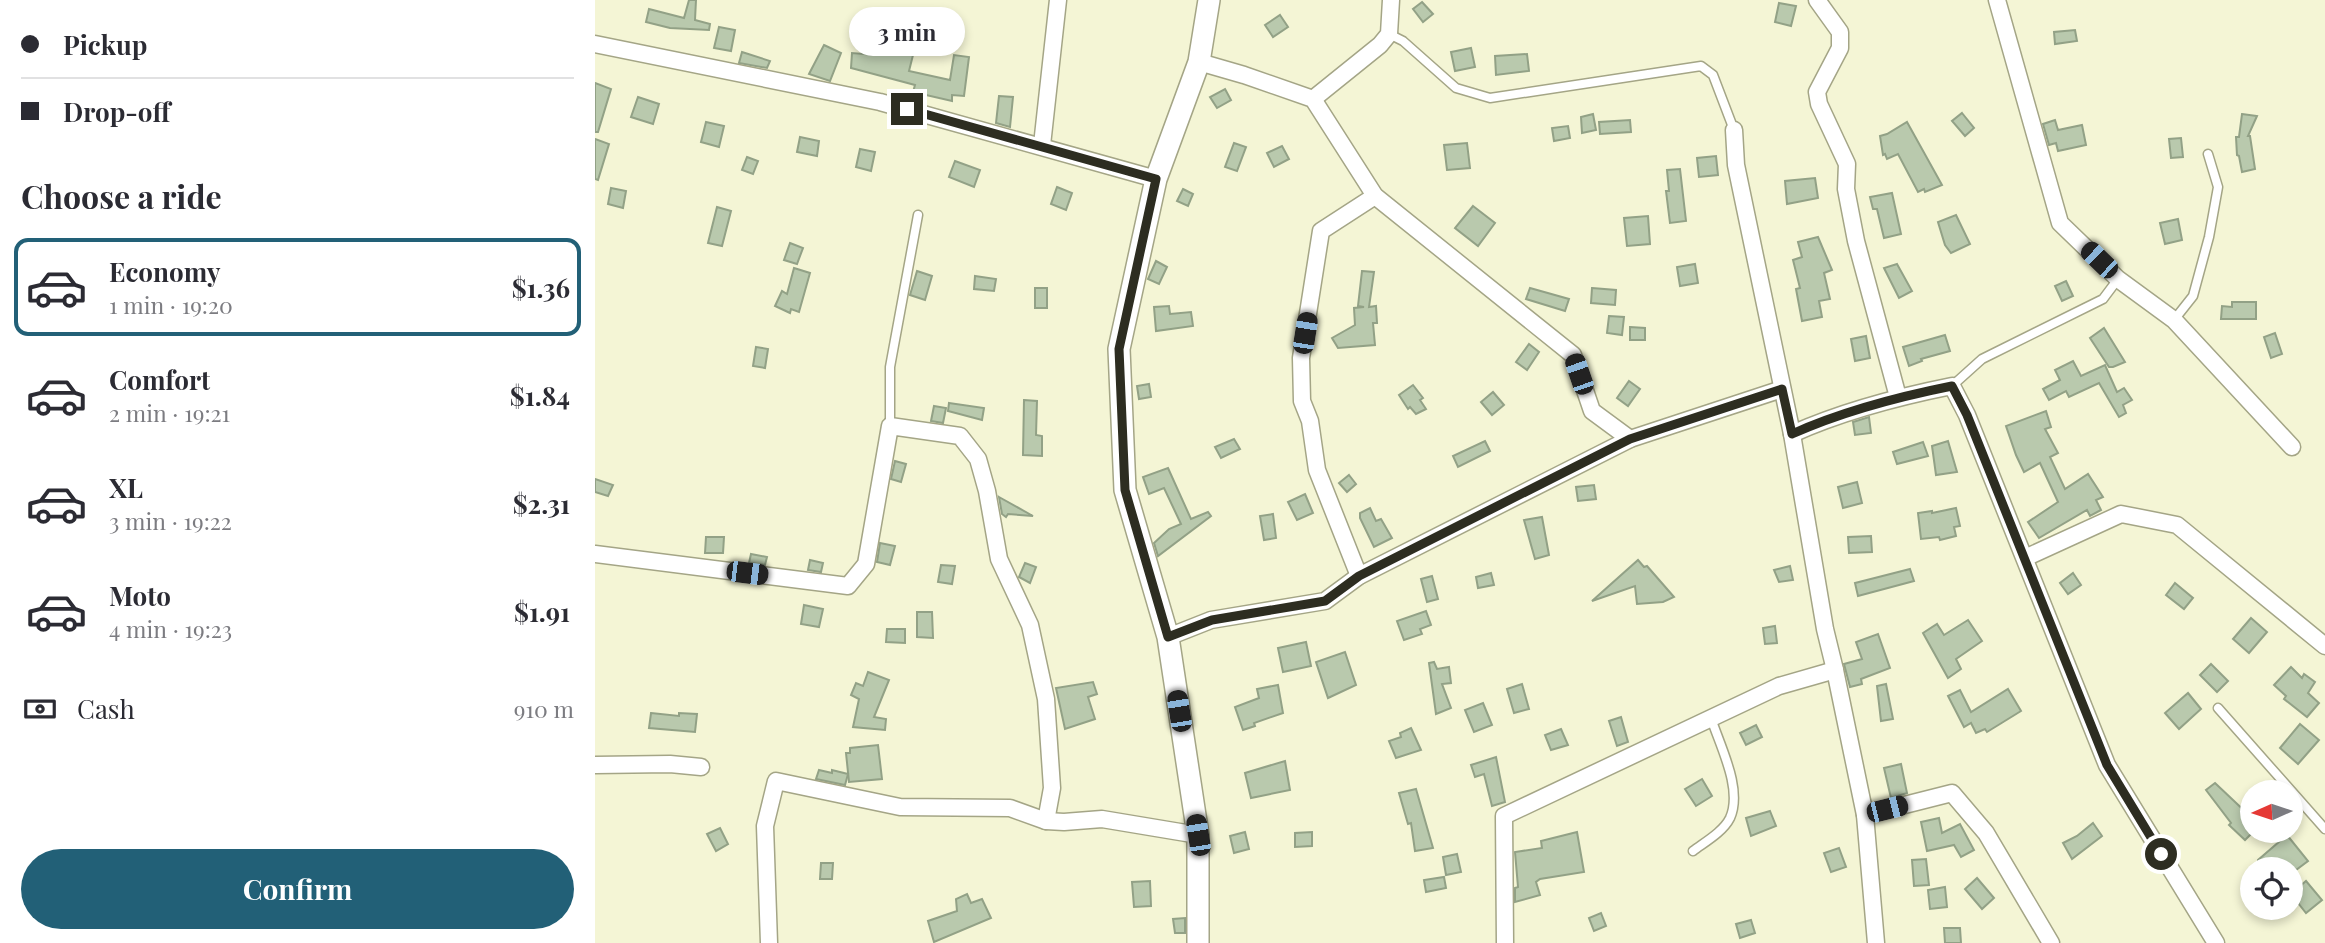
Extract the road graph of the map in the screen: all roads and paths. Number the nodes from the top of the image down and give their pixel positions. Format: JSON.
{"nodes":[{"id":1,"x":1058,"y":0,"type":"edge"},
{"id":2,"x":1209,"y":0,"type":"edge"},
{"id":3,"x":1391,"y":0,"type":"edge"},
{"id":4,"x":1817,"y":0,"type":"edge"},
{"id":5,"x":1997,"y":0,"type":"edge"},
{"id":6,"x":1389,"y":34,"type":"junction"},
{"id":7,"x":595,"y":44,"type":"edge"},
{"id":8,"x":1199,"y":62,"type":"junction"},
{"id":9,"x":1313,"y":99,"type":"junction"},
{"id":10,"x":1734,"y":130,"type":"joint"},
{"id":11,"x":1042,"y":145,"type":"junction"},
{"id":12,"x":2208,"y":154,"type":"dead end"},
{"id":13,"x":1156,"y":179,"type":"junction"},
{"id":14,"x":1375,"y":196,"type":"junction"},
{"id":15,"x":918,"y":215,"type":"dead end"},
{"id":16,"x":2119,"y":279,"type":"junction"},
{"id":17,"x":2174,"y":320,"type":"junction"},
{"id":18,"x":1952,"y":386,"type":"junction"},
{"id":19,"x":1782,"y":389,"type":"junction"},
{"id":20,"x":1898,"y":397,"type":"junction"},
{"id":21,"x":890,"y":426,"type":"junction"},
{"id":22,"x":1792,"y":434,"type":"junction"},
{"id":23,"x":1630,"y":439,"type":"junction"},
{"id":24,"x":2292,"y":447,"type":"dead end"},
{"id":25,"x":595,"y":554,"type":"edge"},
{"id":26,"x":2025,"y":558,"type":"junction"},
{"id":27,"x":1359,"y":576,"type":"junction"},
{"id":28,"x":1168,"y":637,"type":"junction"},
{"id":29,"x":2325,"y":646,"type":"edge"},
{"id":30,"x":1835,"y":670,"type":"junction"},
{"id":31,"x":2218,"y":708,"type":"dead end"},
{"id":32,"x":1711,"y":718,"type":"junction"},
{"id":33,"x":595,"y":765,"type":"edge"},
{"id":34,"x":701,"y":767,"type":"dead end"},
{"id":35,"x":1865,"y":815,"type":"junction"},
{"id":36,"x":1046,"y":821,"type":"junction"},
{"id":37,"x":2325,"y":829,"type":"edge"},
{"id":38,"x":1198,"y":835,"type":"junction"},
{"id":39,"x":1693,"y":851,"type":"dead end"},
{"id":40,"x":769,"y":943,"type":"edge"},
{"id":41,"x":1198,"y":943,"type":"edge"},
{"id":42,"x":1505,"y":943,"type":"edge"},
{"id":43,"x":1876,"y":943,"type":"edge"},
{"id":44,"x":2051,"y":943,"type":"edge"},
{"id":45,"x":2216,"y":943,"type":"edge"}],
"edges":[{"from":1,"to":11,"type":"street"},
{"from":2,"to":8,"type":"street"},
{"from":3,"to":6,"type":"street"},
{"from":4,"to":20,"type":"street"},
{"from":5,"to":16,"type":"street"},
{"from":6,"to":9,"type":"street"},
{"from":6,"to":10,"type":"lane"},
{"from":7,"to":11,"type":"street"},
{"from":8,"to":9,"type":"street"},
{"from":8,"to":13,"type":"street"},
{"from":9,"to":14,"type":"street"},
{"from":10,"to":19,"type":"street"},
{"from":11,"to":13,"type":"street"},
{"from":12,"to":17,"type":"lane"},
{"from":13,"to":28,"type":"street"},
{"from":14,"to":23,"type":"street"},
{"from":14,"to":27,"type":"street"},
{"from":15,"to":21,"type":"lane"},
{"from":16,"to":17,"type":"street"},
{"from":16,"to":18,"type":"lane"},
{"from":17,"to":24,"type":"street"},
{"from":18,"to":20,"type":"street"},
{"from":18,"to":26,"type":"street"},
{"from":19,"to":22,"type":"street"},
{"from":19,"to":23,"type":"street"},
{"from":20,"to":22,"type":"street"},
{"from":21,"to":25,"type":"street"},
{"from":21,"to":36,"type":"street"},
{"from":22,"to":30,"type":"street"},
{"from":23,"to":27,"type":"street"},
{"from":26,"to":29,"type":"street"},
{"from":26,"to":45,"type":"street"},
{"from":27,"to":28,"type":"street"},
{"from":28,"to":38,"type":"street"},
{"from":30,"to":32,"type":"street"},
{"from":30,"to":35,"type":"street"},
{"from":31,"to":37,"type":"lane"},
{"from":32,"to":39,"type":"lane"},
{"from":32,"to":42,"type":"street"},
{"from":33,"to":34,"type":"street"},
{"from":35,"to":43,"type":"street"},
{"from":35,"to":44,"type":"street"},
{"from":36,"to":38,"type":"street"},
{"from":36,"to":40,"type":"street"},
{"from":38,"to":41,"type":"street"}]}
